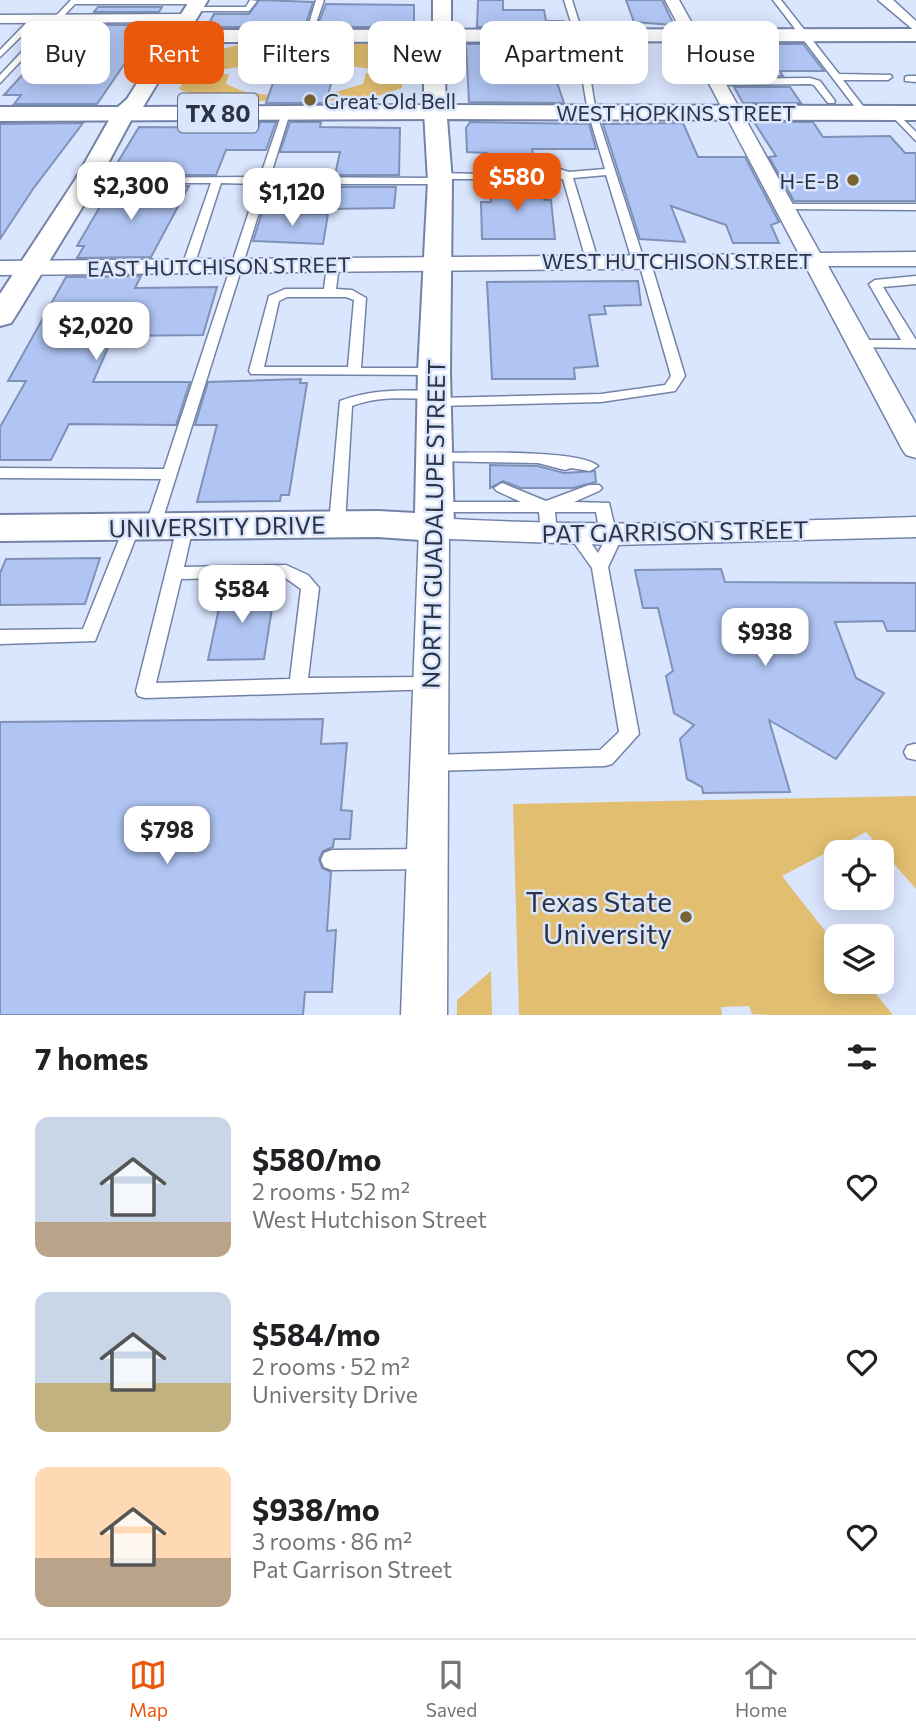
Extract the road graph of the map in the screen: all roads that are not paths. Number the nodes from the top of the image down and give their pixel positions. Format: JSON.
{"nodes":[{"id":1,"x":320,"y":0,"type":"edge"},
{"id":2,"x":442,"y":0,"type":"edge"},
{"id":3,"x":568,"y":0,"type":"edge"},
{"id":4,"x":672,"y":0,"type":"edge"},
{"id":5,"x":777,"y":0,"type":"edge"},
{"id":6,"x":885,"y":0,"type":"edge"},
{"id":7,"x":74,"y":1,"type":"edge"},
{"id":8,"x":253,"y":1,"type":"edge"},
{"id":9,"x":191,"y":13,"type":"edge"},
{"id":10,"x":0,"y":19,"type":"edge"},
{"id":11,"x":36,"y":19,"type":"junction"},
{"id":12,"x":57,"y":19,"type":"junction"},
{"id":13,"x":313,"y":21,"type":"edge"},
{"id":14,"x":442,"y":21,"type":"edge"},
{"id":15,"x":575,"y":21,"type":"edge"},
{"id":16,"x":683,"y":21,"type":"edge"},
{"id":17,"x":238,"y":22,"type":"edge"},
{"id":18,"x":916,"y":28,"type":"edge"},
{"id":19,"x":779,"y":35,"type":"edge"},
{"id":20,"x":806,"y":35,"type":"junction"},
{"id":21,"x":916,"y":35,"type":"edge"},
{"id":22,"x":0,"y":55,"type":"edge"},
{"id":23,"x":5,"y":69,"type":"edge"},
{"id":24,"x":888,"y":77,"type":"dead end"},
{"id":25,"x":0,"y":80,"type":"edge"},
{"id":26,"x":839,"y":80,"type":"junction"},
{"id":27,"x":779,"y":83,"type":"edge"},
{"id":28,"x":817,"y":83,"type":"junction"},
{"id":29,"x":435,"y":84,"type":"edge"},
{"id":30,"x":587,"y":84,"type":"edge"},
{"id":31,"x":718,"y":84,"type":"edge"},
{"id":32,"x":831,"y":101,"type":"dead end"},
{"id":33,"x":435,"y":112,"type":"junction"},
{"id":34,"x":592,"y":112,"type":"junction"},
{"id":35,"x":124,"y":113,"type":"junction"},
{"id":36,"x":286,"y":113,"type":"junction"},
{"id":37,"x":733,"y":113,"type":"junction"},
{"id":38,"x":864,"y":113,"type":"junction"},
{"id":39,"x":905,"y":113,"type":"edge"},
{"id":40,"x":0,"y":114,"type":"edge"},
{"id":41,"x":916,"y":138,"type":"edge"},
{"id":42,"x":611,"y":171,"type":"junction"},
{"id":43,"x":567,"y":174,"type":"junction"},
{"id":44,"x":440,"y":179,"type":"junction"},
{"id":45,"x":87,"y":180,"type":"junction"},
{"id":46,"x":217,"y":181,"type":"junction"},
{"id":47,"x":263,"y":182,"type":"junction"},
{"id":48,"x":787,"y":207,"type":"junction"},
{"id":49,"x":916,"y":207,"type":"edge"},
{"id":50,"x":813,"y":259,"type":"junction"},
{"id":51,"x":592,"y":260,"type":"junction"},
{"id":52,"x":641,"y":260,"type":"junction"},
{"id":53,"x":437,"y":263,"type":"junction"},
{"id":54,"x":333,"y":265,"type":"junction"},
{"id":55,"x":236,"y":266,"type":"junction"},
{"id":56,"x":188,"y":267,"type":"junction"},
{"id":57,"x":914,"y":267,"type":"edge"},
{"id":58,"x":0,"y":268,"type":"edge"},
{"id":59,"x":30,"y":268,"type":"junction"},
{"id":60,"x":330,"y":293,"type":"junction"},
{"id":61,"x":0,"y":317,"type":"edge"},
{"id":62,"x":857,"y":344,"type":"junction"},
{"id":63,"x":913,"y":344,"type":"edge"},
{"id":64,"x":354,"y":372,"type":"junction"},
{"id":65,"x":435,"y":390,"type":"junction"},
{"id":66,"x":916,"y":449,"type":"edge"},
{"id":67,"x":436,"y":458,"type":"junction"},
{"id":68,"x":533,"y":461,"type":"junction"},
{"id":69,"x":501,"y":465,"type":"dead end"},
{"id":70,"x":565,"y":465,"type":"dead end"},
{"id":71,"x":590,"y":466,"type":"dead end"},
{"id":72,"x":0,"y":473,"type":"edge"},
{"id":73,"x":170,"y":474,"type":"junction"},
{"id":74,"x":502,"y":488,"type":"dead end"},
{"id":75,"x":530,"y":488,"type":"dead end"},
{"id":76,"x":569,"y":488,"type":"dead end"},
{"id":77,"x":594,"y":488,"type":"dead end"},
{"id":78,"x":435,"y":518,"type":"junction"},
{"id":79,"x":337,"y":524,"type":"junction"},
{"id":80,"x":557,"y":524,"type":"junction"},
{"id":81,"x":157,"y":527,"type":"junction"},
{"id":82,"x":916,"y":527,"type":"edge"},
{"id":83,"x":0,"y":528,"type":"edge"},
{"id":84,"x":612,"y":533,"type":"junction"},
{"id":85,"x":600,"y":567,"type":"junction"},
{"id":86,"x":175,"y":573,"type":"junction"},
{"id":87,"x":0,"y":637,"type":"edge"},
{"id":88,"x":430,"y":684,"type":"junction"},
{"id":89,"x":298,"y":686,"type":"junction"},
{"id":90,"x":429,"y":763,"type":"junction"},
{"id":91,"x":427,"y":859,"type":"junction"},
{"id":92,"x":332,"y":860,"type":"dead end"},
{"id":93,"x":424,"y":1015,"type":"edge"}],
"edges":[{"from":1,"to":13,"type":"lane"},
{"from":2,"to":14,"type":"main road","name":"NORTH GUADALUPE STREET"},
{"from":3,"to":15,"type":"lane"},
{"from":4,"to":16,"type":"street"},
{"from":5,"to":20,"type":"lane"},
{"from":6,"to":18,"type":"street"},
{"from":7,"to":9,"type":"lane"},
{"from":7,"to":12,"type":"lane"},
{"from":8,"to":9,"type":"lane"},
{"from":9,"to":12,"type":"street"},
{"from":9,"to":17,"type":"main road"},
{"from":9,"to":35,"type":"main road"},
{"from":10,"to":11,"type":"street"},
{"from":11,"to":12,"type":"street"},
{"from":11,"to":22,"type":"lane"},
{"from":12,"to":23,"type":"lane"},
{"from":19,"to":20,"type":"main road"},
{"from":20,"to":21,"type":"main road"},
{"from":20,"to":26,"type":"lane"},
{"from":23,"to":25,"type":"lane"},
{"from":24,"to":26,"type":"lane"},
{"from":26,"to":28,"type":"lane"},
{"from":26,"to":38,"type":"lane"},
{"from":27,"to":28,"type":"lane"},
{"from":28,"to":32,"type":"lane"},
{"from":29,"to":33,"type":"main road","name":"NORTH GUADALUPE STREET"},
{"from":30,"to":34,"type":"lane"},
{"from":31,"to":37,"type":"street"},
{"from":33,"to":34,"type":"main road","name":"WEST HOPKINS STREET"},
{"from":33,"to":36,"type":"main road","number":"TX 80"},
{"from":33,"to":44,"type":"main road","name":"NORTH GUADALUPE STREET"},
{"from":34,"to":37,"type":"main road","name":"WEST HOPKINS STREET"},
{"from":34,"to":42,"type":"lane"},
{"from":35,"to":36,"type":"main road","number":"TX 80"},
{"from":35,"to":40,"type":"main road","number":"TX 80"},
{"from":35,"to":45,"type":"main road"},
{"from":36,"to":47,"type":"lane"},
{"from":37,"to":38,"type":"main road","name":"WEST HOPKINS STREET"},
{"from":37,"to":48,"type":"street"},
{"from":38,"to":39,"type":"main road","name":"WEST HOPKINS STREET"},
{"from":39,"to":41,"type":"lane"},
{"from":42,"to":43,"type":"lane"},
{"from":42,"to":52,"type":"lane"},
{"from":43,"to":44,"type":"lane"},
{"from":43,"to":51,"type":"lane"},
{"from":44,"to":47,"type":"lane"},
{"from":44,"to":53,"type":"main road","name":"NORTH GUADALUPE STREET"},
{"from":45,"to":46,"type":"lane"},
{"from":45,"to":59,"type":"main road"},
{"from":46,"to":47,"type":"lane"},
{"from":46,"to":56,"type":"lane"},
{"from":47,"to":55,"type":"lane"},
{"from":48,"to":49,"type":"lane"},
{"from":48,"to":50,"type":"street"},
{"from":50,"to":52,"type":"street","name":"WEST HUTCHISON STREET"},
{"from":50,"to":57,"type":"street","name":"WEST HUTCHISON STREET"},
{"from":50,"to":62,"type":"street"},
{"from":51,"to":52,"type":"street","name":"WEST HUTCHISON STREET"},
{"from":51,"to":53,"type":"street","name":"WEST HUTCHISON STREET"},
{"from":52,"to":65,"type":"lane"},
{"from":53,"to":54,"type":"street","name":"EAST HUTCHISON STREET"},
{"from":53,"to":65,"type":"main road","name":"NORTH GUADALUPE STREET"},
{"from":54,"to":55,"type":"street","name":"EAST HUTCHISON STREET"},
{"from":54,"to":60,"type":"lane"},
{"from":55,"to":56,"type":"street","name":"EAST HUTCHISON STREET"},
{"from":55,"to":73,"type":"lane"},
{"from":56,"to":59,"type":"street","name":"EAST HUTCHISON STREET"},
{"from":57,"to":63,"type":"lane"},
{"from":58,"to":59,"type":"street","name":"EAST HUTCHISON STREET"},
{"from":59,"to":61,"type":"main road"},
{"from":60,"to":64,"type":"lane"},
{"from":60,"to":64,"type":"lane"},
{"from":62,"to":63,"type":"lane"},
{"from":62,"to":66,"type":"street"},
{"from":64,"to":65,"type":"lane"},
{"from":65,"to":67,"type":"main road","name":"NORTH GUADALUPE STREET"},
{"from":65,"to":79,"type":"lane"},
{"from":67,"to":68,"type":"lane"},
{"from":67,"to":78,"type":"main road","name":"NORTH GUADALUPE STREET"},
{"from":68,"to":69,"type":"lane"},
{"from":68,"to":70,"type":"lane"},
{"from":68,"to":71,"type":"lane"},
{"from":72,"to":73,"type":"lane"},
{"from":73,"to":81,"type":"lane"},
{"from":74,"to":80,"type":"lane"},
{"from":75,"to":80,"type":"lane"},
{"from":76,"to":80,"type":"lane"},
{"from":77,"to":80,"type":"lane"},
{"from":78,"to":79,"type":"main road","name":"UNIVERSITY DRIVE"},
{"from":78,"to":80,"type":"street","name":"PAT GARRISON STREET"},
{"from":78,"to":88,"type":"street","name":"NORTH GUADALUPE STREET"},
{"from":79,"to":81,"type":"main road","name":"UNIVERSITY DRIVE"},
{"from":80,"to":84,"type":"street","name":"PAT GARRISON STREET"},
{"from":80,"to":85,"type":"lane"},
{"from":81,"to":83,"type":"main road","name":"UNIVERSITY DRIVE"},
{"from":81,"to":86,"type":"lane"},
{"from":81,"to":87,"type":"lane"},
{"from":82,"to":84,"type":"street","name":"PAT GARRISON STREET"},
{"from":84,"to":85,"type":"lane"},
{"from":85,"to":90,"type":"lane"},
{"from":86,"to":89,"type":"lane"},
{"from":86,"to":89,"type":"lane"},
{"from":88,"to":89,"type":"lane"},
{"from":88,"to":90,"type":"street","name":"NORTH GUADALUPE STREET"},
{"from":90,"to":91,"type":"street","name":"NORTH GUADALUPE STREET"},
{"from":91,"to":92,"type":"lane"},
{"from":91,"to":93,"type":"street","name":"NORTH GUADALUPE STREET"}]}
